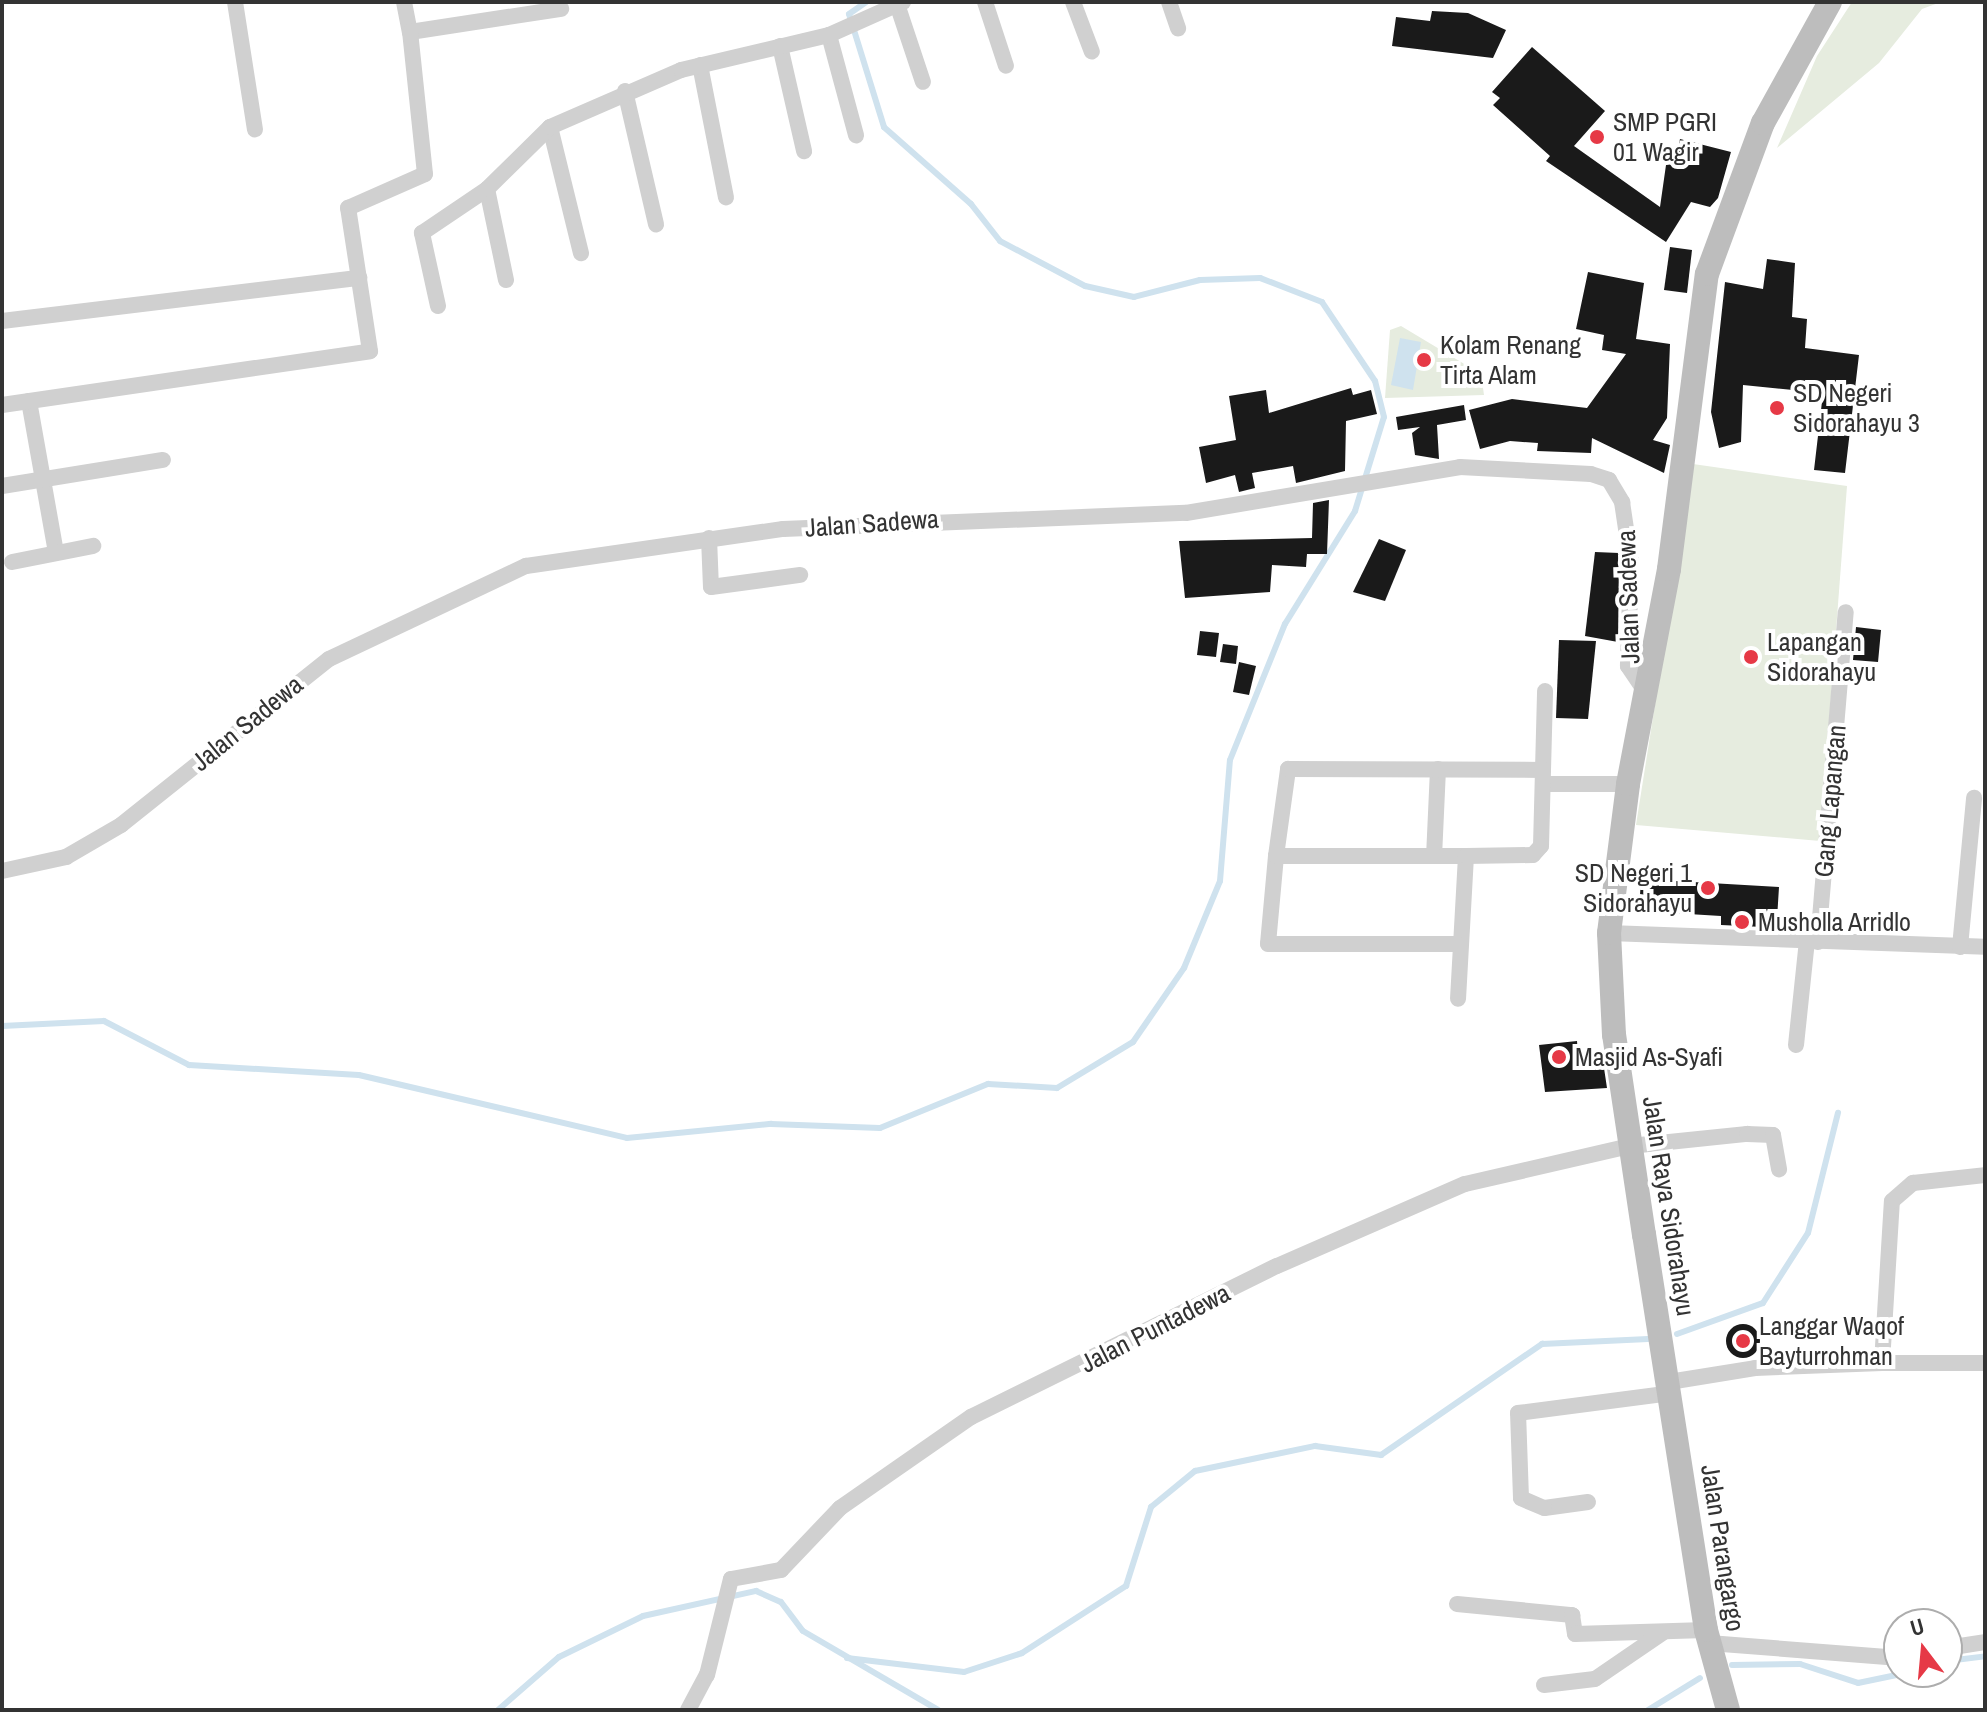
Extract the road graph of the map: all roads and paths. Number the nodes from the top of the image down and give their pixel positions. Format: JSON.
{"nodes":[{"id":1,"x":235,"y":2,"type":"edge"},
{"id":2,"x":404,"y":2,"type":"edge"},
{"id":3,"x":985,"y":2,"type":"edge"},
{"id":4,"x":1073,"y":2,"type":"edge"},
{"id":5,"x":1169,"y":2,"type":"edge"},
{"id":6,"x":1830,"y":2,"type":"edge"},
{"id":7,"x":900,"y":3,"type":"edge"},
{"id":8,"x":561,"y":9,"type":"dead end"},
{"id":9,"x":1178,"y":28,"type":"dead end"},
{"id":10,"x":410,"y":32,"type":"junction"},
{"id":11,"x":834,"y":32,"type":"junction"},
{"id":12,"x":780,"y":46,"type":"junction"},
{"id":13,"x":1092,"y":52,"type":"dead end"},
{"id":14,"x":700,"y":65,"type":"junction"},
{"id":15,"x":1006,"y":66,"type":"dead end"},
{"id":16,"x":923,"y":82,"type":"dead end"},
{"id":17,"x":625,"y":91,"type":"junction"},
{"id":18,"x":550,"y":127,"type":"junction"},
{"id":19,"x":255,"y":129,"type":"dead end"},
{"id":20,"x":856,"y":135,"type":"dead end"},
{"id":21,"x":804,"y":151,"type":"dead end"},
{"id":22,"x":487,"y":189,"type":"junction"},
{"id":23,"x":726,"y":197,"type":"dead end"},
{"id":24,"x":656,"y":224,"type":"dead end"},
{"id":25,"x":581,"y":253,"type":"dead end"},
{"id":26,"x":359,"y":278,"type":"junction"},
{"id":27,"x":506,"y":280,"type":"dead end"},
{"id":28,"x":438,"y":306,"type":"dead end"},
{"id":29,"x":2,"y":321,"type":"edge"},
{"id":30,"x":29,"y":401,"type":"junction"},
{"id":31,"x":2,"y":405,"type":"edge"},
{"id":32,"x":163,"y":460,"type":"dead end"},
{"id":33,"x":42,"y":478,"type":"junction"},
{"id":34,"x":2,"y":486,"type":"edge"},
{"id":35,"x":709,"y":538,"type":"junction"},
{"id":36,"x":93,"y":546,"type":"dead end"},
{"id":37,"x":56,"y":552,"type":"junction"},
{"id":38,"x":12,"y":562,"type":"dead end"},
{"id":39,"x":800,"y":575,"type":"dead end"},
{"id":40,"x":1846,"y":612,"type":"dead end"},
{"id":41,"x":1644,"y":690,"type":"junction"},
{"id":42,"x":1545,"y":691,"type":"dead end"},
{"id":43,"x":1438,"y":769,"type":"junction"},
{"id":44,"x":1543,"y":777,"type":"junction"},
{"id":45,"x":1628,"y":784,"type":"junction"},
{"id":46,"x":1974,"y":798,"type":"dead end"},
{"id":47,"x":1276,"y":856,"type":"junction"},
{"id":48,"x":1434,"y":856,"type":"junction"},
{"id":49,"x":1466,"y":856,"type":"junction"},
{"id":50,"x":2,"y":871,"type":"edge"},
{"id":51,"x":1609,"y":933,"type":"junction"},
{"id":52,"x":1812,"y":942,"type":"junction"},
{"id":53,"x":1456,"y":944,"type":"junction"},
{"id":54,"x":1960,"y":947,"type":"junction"},
{"id":55,"x":1985,"y":947,"type":"edge"},
{"id":56,"x":1458,"y":999,"type":"dead end"},
{"id":57,"x":1796,"y":1045,"type":"dead end"},
{"id":58,"x":1630,"y":1146,"type":"junction"},
{"id":59,"x":1779,"y":1169,"type":"dead end"},
{"id":60,"x":1985,"y":1175,"type":"edge"},
{"id":61,"x":1882,"y":1363,"type":"junction"},
{"id":62,"x":1983,"y":1363,"type":"dead end"},
{"id":63,"x":1670,"y":1387,"type":"junction"},
{"id":64,"x":1588,"y":1502,"type":"dead end"},
{"id":65,"x":1457,"y":1604,"type":"dead end"},
{"id":66,"x":1664,"y":1632,"type":"junction"},
{"id":67,"x":1708,"y":1636,"type":"junction"},
{"id":68,"x":1985,"y":1642,"type":"edge"},
{"id":69,"x":1963,"y":1645,"type":"edge"},
{"id":70,"x":1883,"y":1656,"type":"edge"},
{"id":71,"x":1544,"y":1685,"type":"dead end"},
{"id":72,"x":688,"y":1710,"type":"edge"},
{"id":73,"x":1728,"y":1710,"type":"edge"}],
"edges":[{"from":1,"to":19,"type":"street"},
{"from":2,"to":10,"type":"street"},
{"from":3,"to":15,"type":"street"},
{"from":4,"to":13,"type":"street"},
{"from":5,"to":9,"type":"street"},
{"from":6,"to":41,"type":"main road","name":"Jalan Raya Sidorahayu"},
{"from":7,"to":11,"type":"street"},
{"from":7,"to":16,"type":"street"},
{"from":8,"to":10,"type":"street"},
{"from":10,"to":26,"type":"street"},
{"from":11,"to":12,"type":"street"},
{"from":11,"to":20,"type":"street"},
{"from":12,"to":14,"type":"street"},
{"from":12,"to":21,"type":"street"},
{"from":14,"to":17,"type":"street"},
{"from":14,"to":23,"type":"street"},
{"from":17,"to":18,"type":"street"},
{"from":17,"to":24,"type":"street"},
{"from":18,"to":22,"type":"street"},
{"from":18,"to":25,"type":"street"},
{"from":22,"to":27,"type":"street"},
{"from":22,"to":28,"type":"street"},
{"from":26,"to":29,"type":"street"},
{"from":26,"to":30,"type":"street"},
{"from":30,"to":31,"type":"street"},
{"from":30,"to":33,"type":"street"},
{"from":32,"to":33,"type":"street"},
{"from":33,"to":34,"type":"street"},
{"from":33,"to":37,"type":"street"},
{"from":35,"to":39,"type":"street"},
{"from":35,"to":41,"type":"street","name":"Jalan Sadewa"},
{"from":35,"to":50,"type":"street","name":"Jalan Sadewa"},
{"from":36,"to":37,"type":"street"},
{"from":37,"to":38,"type":"street"},
{"from":40,"to":52,"type":"street","name":"Gang Lapangan"},
{"from":41,"to":45,"type":"main road","name":"Jalan Raya Sidorahayu"},
{"from":42,"to":44,"type":"street"},
{"from":43,"to":44,"type":"street"},
{"from":43,"to":47,"type":"street"},
{"from":43,"to":48,"type":"street"},
{"from":44,"to":45,"type":"street"},
{"from":44,"to":49,"type":"street"},
{"from":45,"to":51,"type":"main road","name":"Jalan Raya Sidorahayu"},
{"from":46,"to":54,"type":"street"},
{"from":47,"to":48,"type":"street"},
{"from":47,"to":53,"type":"street"},
{"from":48,"to":49,"type":"street"},
{"from":49,"to":53,"type":"street"},
{"from":51,"to":52,"type":"street"},
{"from":51,"to":58,"type":"main road","name":"Jalan Raya Sidorahayu"},
{"from":52,"to":54,"type":"street"},
{"from":52,"to":57,"type":"street","name":"Gang Lapangan"},
{"from":53,"to":56,"type":"street"},
{"from":54,"to":55,"type":"street"},
{"from":58,"to":59,"type":"street","name":"Jalan Puntadewa"},
{"from":58,"to":63,"type":"main road","name":"Jalan Raya Sidorahayu"},
{"from":58,"to":72,"type":"street","name":"Jalan Puntadewa"},
{"from":60,"to":61,"type":"street"},
{"from":61,"to":62,"type":"street"},
{"from":61,"to":63,"type":"street"},
{"from":63,"to":64,"type":"street"},
{"from":63,"to":67,"type":"main road","name":"Jalan Parangargo"},
{"from":65,"to":66,"type":"street"},
{"from":66,"to":67,"type":"street"},
{"from":66,"to":71,"type":"street"},
{"from":67,"to":70,"type":"street"},
{"from":67,"to":73,"type":"main road","name":"Jalan Parangargo"},
{"from":68,"to":69,"type":"street"}]}
